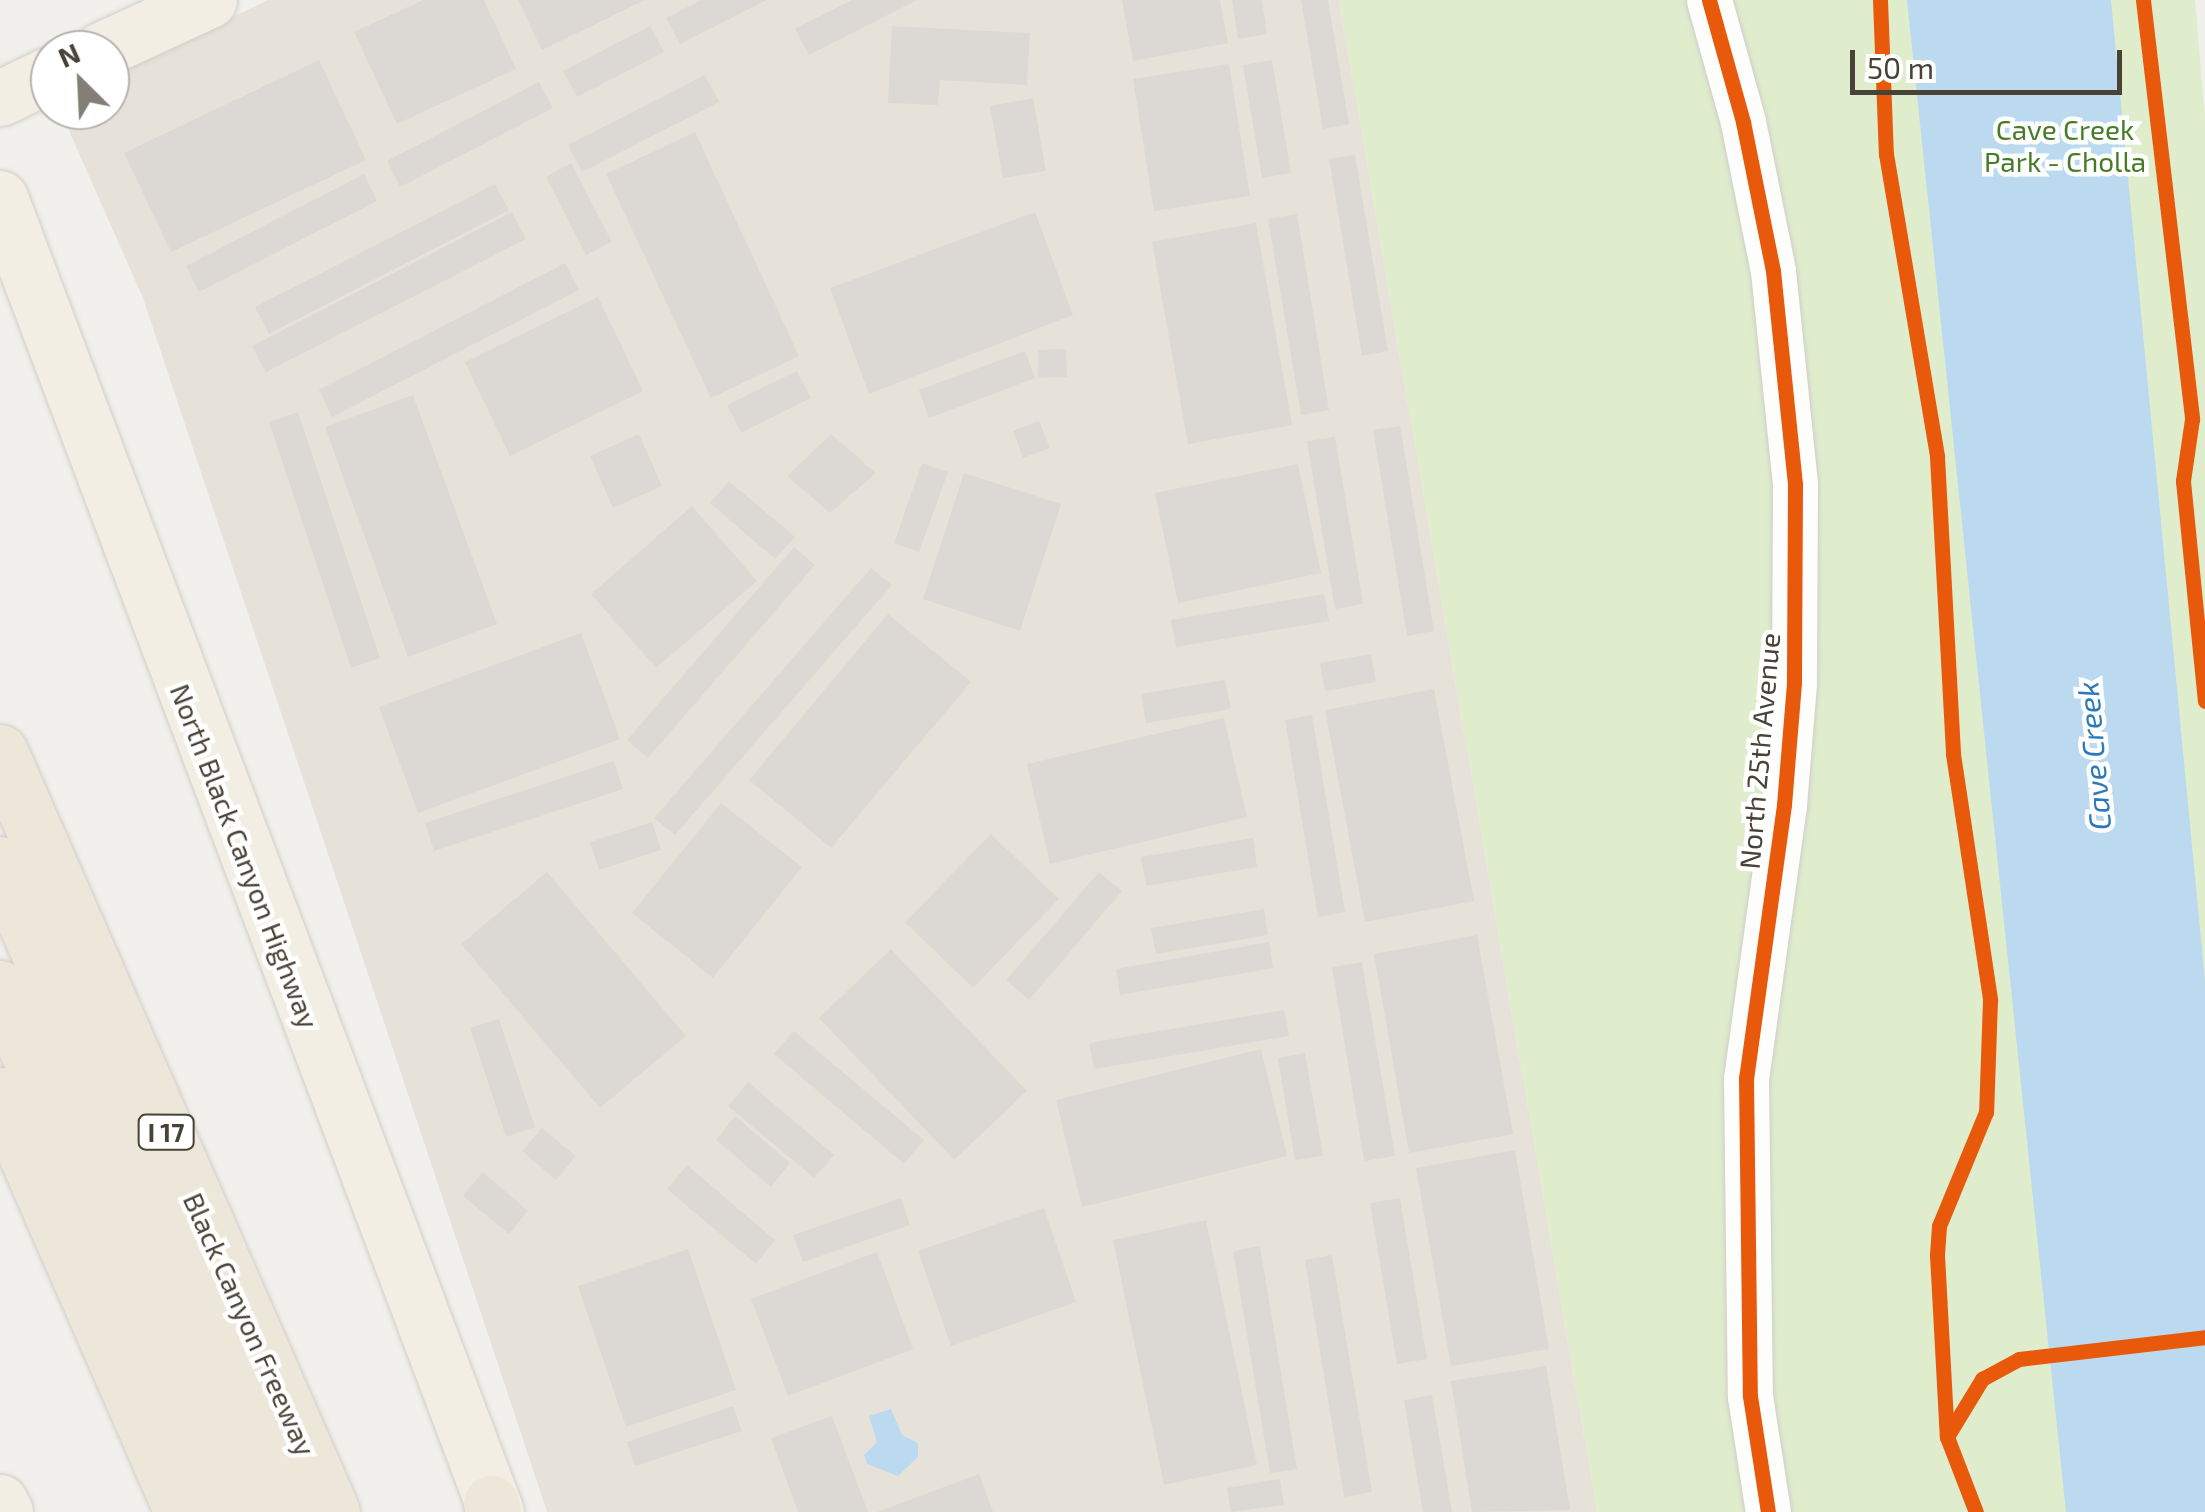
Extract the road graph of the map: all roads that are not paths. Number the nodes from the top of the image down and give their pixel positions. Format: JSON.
{"nodes":[{"id":1,"x":209,"y":0,"type":"edge"},
{"id":2,"x":1709,"y":0,"type":"edge"},
{"id":3,"x":130,"y":37,"type":"edge"},
{"id":4,"x":30,"y":84,"type":"edge"},
{"id":5,"x":0,"y":98,"type":"edge"},
{"id":6,"x":0,"y":198,"type":"edge"},
{"id":7,"x":0,"y":752,"type":"edge"},
{"id":8,"x":0,"y":864,"type":"edge"},
{"id":9,"x":0,"y":988,"type":"edge"},
{"id":10,"x":0,"y":1095,"type":"edge"},
{"id":11,"x":0,"y":1502,"type":"edge"},
{"id":12,"x":493,"y":1509,"type":"edge"},
{"id":13,"x":5,"y":1512,"type":"edge"},
{"id":14,"x":182,"y":1512,"type":"edge"},
{"id":15,"x":228,"y":1512,"type":"edge"},
{"id":16,"x":284,"y":1512,"type":"edge"},
{"id":17,"x":332,"y":1512,"type":"edge"},
{"id":18,"x":1768,"y":1512,"type":"edge"}],
"edges":[{"from":1,"to":3,"type":"main road"},
{"from":2,"to":18,"type":"lane","name":"North 25th Avenue"},
{"from":4,"to":5,"type":"main road"},
{"from":6,"to":12,"type":"main road","name":"North Black Canyon Highway"},
{"from":7,"to":17,"type":"highway","name":"Black Canyon Freeway","number":"I 17"},
{"from":8,"to":16,"type":"highway"},
{"from":9,"to":15,"type":"highway"},
{"from":10,"to":14,"type":"highway"},
{"from":11,"to":13,"type":"main road"}]}
